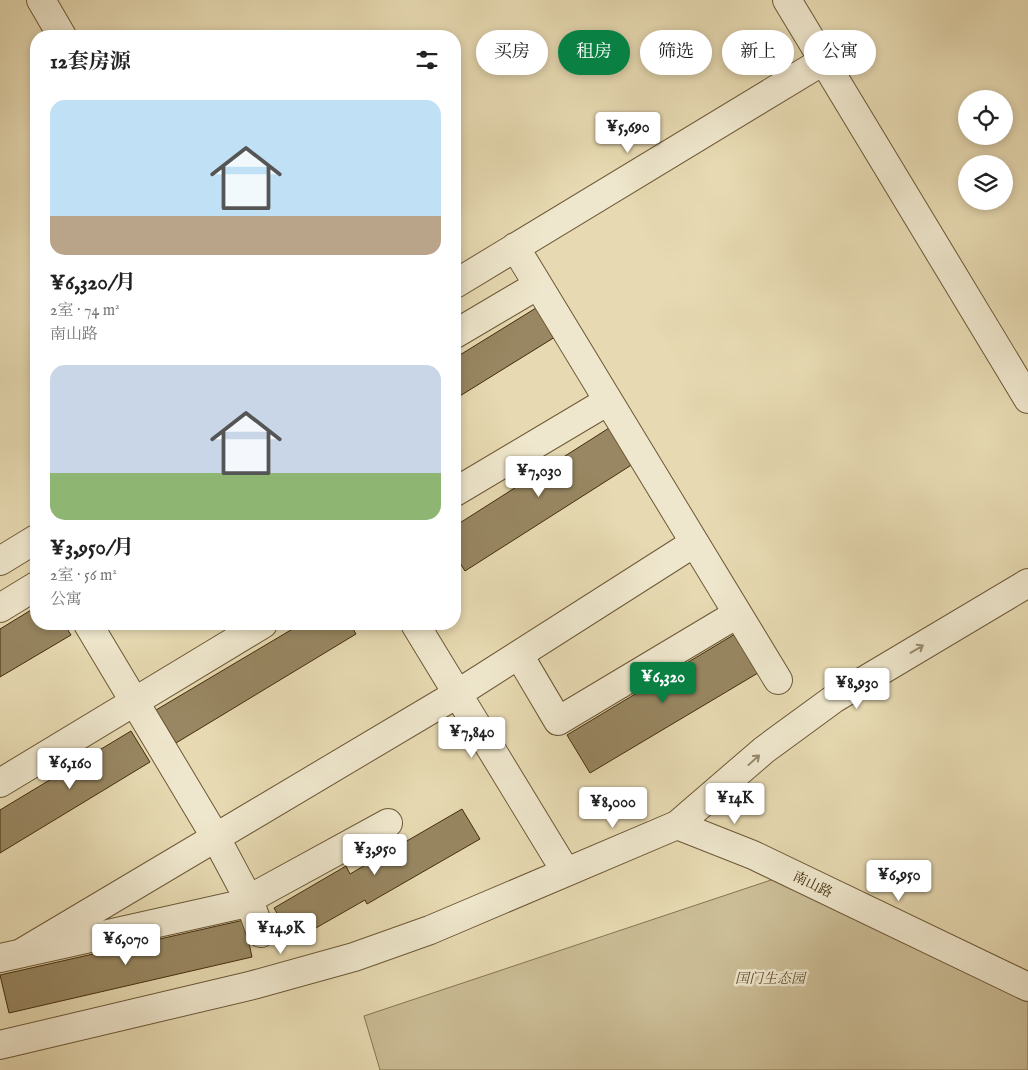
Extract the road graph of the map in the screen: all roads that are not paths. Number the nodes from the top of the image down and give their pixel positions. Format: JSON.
{"nodes":[{"id":1,"x":41,"y":0,"type":"edge"},
{"id":2,"x":786,"y":0,"type":"edge"},
{"id":3,"x":58,"y":30,"type":"edge"},
{"id":4,"x":804,"y":30,"type":"edge"},
{"id":5,"x":804,"y":72,"type":"edge"},
{"id":6,"x":832,"y":75,"type":"edge"},
{"id":7,"x":515,"y":247,"type":"junction"},
{"id":8,"x":461,"y":280,"type":"edge"},
{"id":9,"x":538,"y":285,"type":"junction"},
{"id":10,"x":461,"y":330,"type":"edge"},
{"id":11,"x":1028,"y":399,"type":"edge"},
{"id":12,"x":608,"y":400,"type":"junction"},
{"id":13,"x":461,"y":488,"type":"edge"},
{"id":14,"x":30,"y":543,"type":"edge"},
{"id":15,"x":694,"y":543,"type":"junction"},
{"id":16,"x":0,"y":561,"type":"edge"},
{"id":17,"x":1028,"y":583,"type":"edge"},
{"id":18,"x":30,"y":590,"type":"edge"},
{"id":19,"x":0,"y":608,"type":"edge"},
{"id":20,"x":738,"y":614,"type":"junction"},
{"id":21,"x":92,"y":630,"type":"edge"},
{"id":22,"x":253,"y":630,"type":"edge"},
{"id":23,"x":418,"y":630,"type":"edge"},
{"id":24,"x":519,"y":655,"type":"junction"},
{"id":25,"x":778,"y":680,"type":"dead end"},
{"id":26,"x":457,"y":694,"type":"junction"},
{"id":27,"x":135,"y":702,"type":"junction"},
{"id":28,"x":0,"y":783,"type":"edge"},
{"id":29,"x":388,"y":823,"type":"dead end"},
{"id":30,"x":689,"y":830,"type":"junction"},
{"id":31,"x":216,"y":838,"type":"junction"},
{"id":32,"x":566,"y":872,"type":"junction"},
{"id":33,"x":250,"y":900,"type":"junction"},
{"id":34,"x":261,"y":933,"type":"dead end"},
{"id":35,"x":11,"y":955,"type":"edge"},
{"id":36,"x":1028,"y":987,"type":"edge"},
{"id":37,"x":0,"y":1045,"type":"edge"}],
"edges":[{"from":1,"to":3,"type":"street"},
{"from":2,"to":4,"type":"street"},
{"from":5,"to":7,"type":"street"},
{"from":6,"to":11,"type":"street"},
{"from":7,"to":8,"type":"street"},
{"from":7,"to":9,"type":"street"},
{"from":9,"to":10,"type":"street"},
{"from":9,"to":12,"type":"street"},
{"from":12,"to":13,"type":"street"},
{"from":12,"to":15,"type":"street"},
{"from":14,"to":16,"type":"street"},
{"from":15,"to":20,"type":"street"},
{"from":15,"to":24,"type":"street"},
{"from":30,"to":17,"type":"street","one_way":true},
{"from":18,"to":19,"type":"street"},
{"from":20,"to":24,"type":"street"},
{"from":20,"to":25,"type":"street"},
{"from":21,"to":27,"type":"street"},
{"from":22,"to":27,"type":"street"},
{"from":23,"to":26,"type":"street"},
{"from":24,"to":26,"type":"street"},
{"from":26,"to":31,"type":"street"},
{"from":26,"to":32,"type":"street"},
{"from":27,"to":28,"type":"street"},
{"from":27,"to":31,"type":"street"},
{"from":29,"to":33,"type":"street"},
{"from":30,"to":32,"type":"street"},
{"from":30,"to":36,"type":"street","name":"南山路"},
{"from":31,"to":33,"type":"street"},
{"from":31,"to":35,"type":"street"},
{"from":32,"to":37,"type":"street"},
{"from":33,"to":34,"type":"street"},
{"from":33,"to":35,"type":"street"}]}
